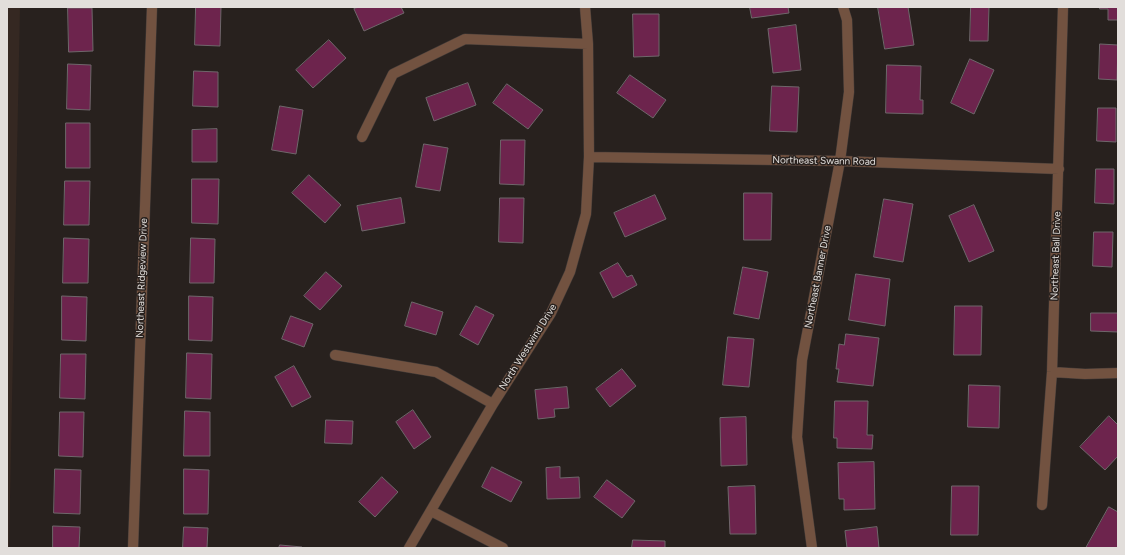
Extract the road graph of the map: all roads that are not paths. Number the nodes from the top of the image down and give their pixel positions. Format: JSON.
{"nodes":[{"id":1,"x":152,"y":7,"type":"edge"},
{"id":2,"x":585,"y":7,"type":"edge"},
{"id":3,"x":844,"y":7,"type":"edge"},
{"id":4,"x":1063,"y":7,"type":"edge"},
{"id":5,"x":588,"y":44,"type":"junction"},
{"id":6,"x":362,"y":137,"type":"dead end"},
{"id":7,"x":589,"y":157,"type":"junction"},
{"id":8,"x":840,"y":161,"type":"junction"},
{"id":9,"x":1059,"y":169,"type":"junction"},
{"id":10,"x":335,"y":355,"type":"dead end"},
{"id":11,"x":1052,"y":372,"type":"junction"},
{"id":12,"x":1118,"y":373,"type":"edge"},
{"id":13,"x":493,"y":404,"type":"junction"},
{"id":14,"x":1042,"y":505,"type":"dead end"},
{"id":15,"x":430,"y":511,"type":"junction"},
{"id":16,"x":133,"y":548,"type":"edge"},
{"id":17,"x":409,"y":548,"type":"edge"},
{"id":18,"x":503,"y":548,"type":"edge"},
{"id":19,"x":812,"y":548,"type":"edge"}],
"edges":[{"from":1,"to":16,"type":"street","name":"Northeast Ridgeview Drive"},
{"from":2,"to":5,"type":"street","name":"North Westwind Drive"},
{"from":3,"to":8,"type":"street","name":"Northeast Banner Drive"},
{"from":4,"to":9,"type":"street","name":"Northeast Ball Drive"},
{"from":5,"to":6,"type":"street"},
{"from":5,"to":7,"type":"street","name":"North Westwind Drive"},
{"from":7,"to":8,"type":"street","name":"Northeast Swann Road"},
{"from":7,"to":13,"type":"street","name":"North Westwind Drive"},
{"from":8,"to":9,"type":"street","name":"Northeast Swann Road"},
{"from":8,"to":19,"type":"street","name":"Northeast Banner Drive"},
{"from":9,"to":11,"type":"street","name":"Northeast Ball Drive"},
{"from":10,"to":13,"type":"street"},
{"from":11,"to":12,"type":"street"},
{"from":11,"to":14,"type":"street","name":"Northeast Ball Drive"},
{"from":13,"to":15,"type":"street","name":"North Westwind Drive"},
{"from":15,"to":17,"type":"street","name":"North Westwind Drive"},
{"from":15,"to":18,"type":"street"}]}
